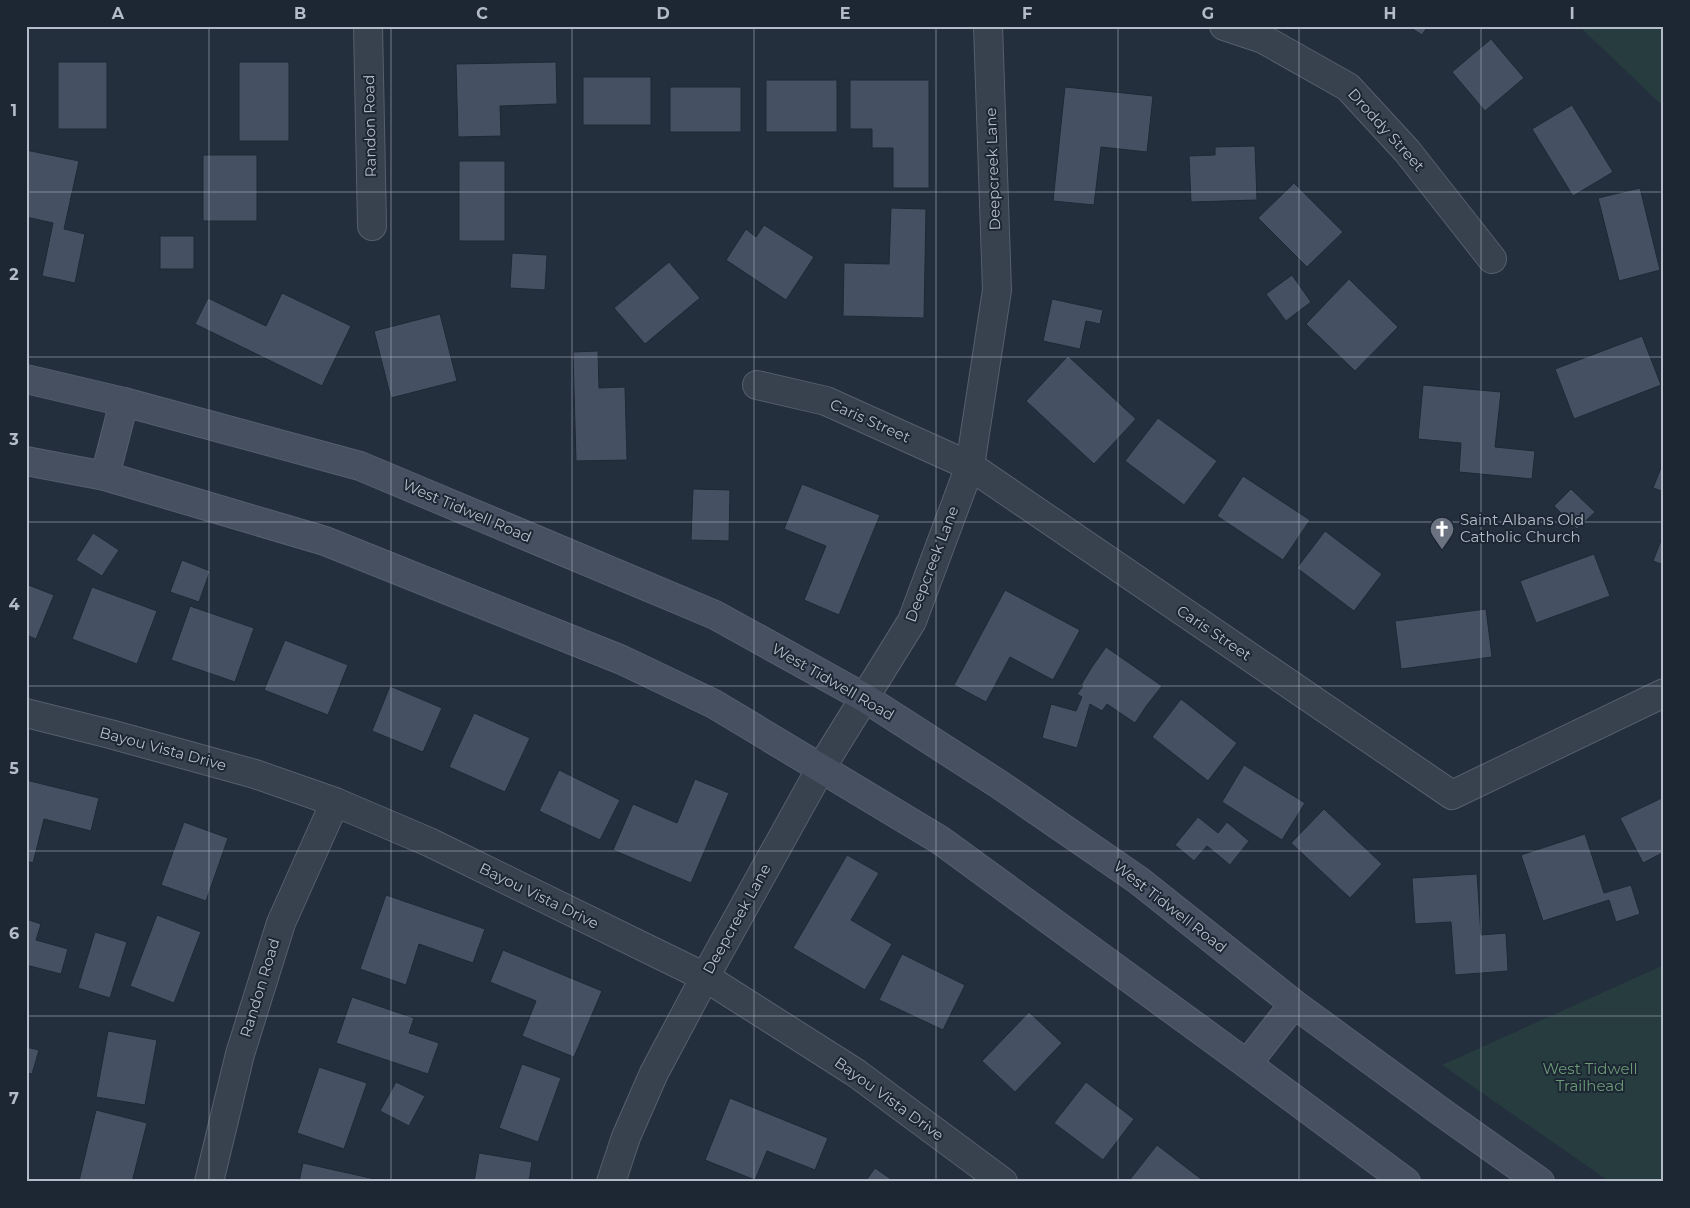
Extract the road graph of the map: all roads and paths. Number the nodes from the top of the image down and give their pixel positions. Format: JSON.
{"nodes":[{"id":1,"x":368,"y":26,"type":"edge"},
{"id":2,"x":988,"y":26,"type":"edge"},
{"id":3,"x":1224,"y":26,"type":"edge"},
{"id":4,"x":372,"y":226,"type":"dead end"},
{"id":5,"x":1492,"y":259,"type":"dead end"},
{"id":6,"x":26,"y":379,"type":"edge"},
{"id":7,"x":757,"y":385,"type":"dead end"},
{"id":8,"x":124,"y":402,"type":"junction"},
{"id":9,"x":26,"y":461,"type":"edge"},
{"id":10,"x":970,"y":466,"type":"junction"},
{"id":11,"x":105,"y":476,"type":"junction"},
{"id":12,"x":1664,"y":692,"type":"edge"},
{"id":13,"x":864,"y":698,"type":"junction"},
{"id":14,"x":26,"y":713,"type":"edge"},
{"id":15,"x":821,"y":768,"type":"junction"},
{"id":16,"x":335,"y":802,"type":"junction"},
{"id":17,"x":705,"y":977,"type":"junction"},
{"id":18,"x":1294,"y":1004,"type":"junction"},
{"id":19,"x":1248,"y":1064,"type":"junction"},
{"id":20,"x":209,"y":1182,"type":"edge"},
{"id":21,"x":612,"y":1182,"type":"edge"},
{"id":22,"x":1003,"y":1182,"type":"edge"},
{"id":23,"x":1406,"y":1182,"type":"edge"},
{"id":24,"x":1540,"y":1182,"type":"edge"}],
"edges":[{"from":1,"to":4,"type":"street","name":"Randon Road"},
{"from":2,"to":10,"type":"street","name":"Deepcreek Lane"},
{"from":3,"to":5,"type":"street","name":"Droddy Street"},
{"from":6,"to":8,"type":"main road","name":"West Tidwell Road"},
{"from":7,"to":10,"type":"street","name":"Caris Street"},
{"from":8,"to":11,"type":"main road"},
{"from":8,"to":13,"type":"main road","name":"West Tidwell Road"},
{"from":9,"to":11,"type":"main road"},
{"from":10,"to":12,"type":"street","name":"Caris Street"},
{"from":10,"to":13,"type":"street","name":"Deepcreek Lane"},
{"from":11,"to":15,"type":"main road"},
{"from":13,"to":15,"type":"street","name":"Deepcreek Lane"},
{"from":13,"to":18,"type":"main road","name":"West Tidwell Road"},
{"from":14,"to":16,"type":"street","name":"Bayou Vista Drive"},
{"from":15,"to":17,"type":"street","name":"Deepcreek Lane"},
{"from":15,"to":19,"type":"main road"},
{"from":16,"to":17,"type":"street","name":"Bayou Vista Drive"},
{"from":16,"to":20,"type":"street","name":"Randon Road"},
{"from":17,"to":21,"type":"street","name":"Deepcreek Lane"},
{"from":17,"to":22,"type":"street","name":"Bayou Vista Drive"},
{"from":18,"to":19,"type":"main road"},
{"from":18,"to":24,"type":"main road","name":"West Tidwell Road"},
{"from":19,"to":23,"type":"main road"}]}
